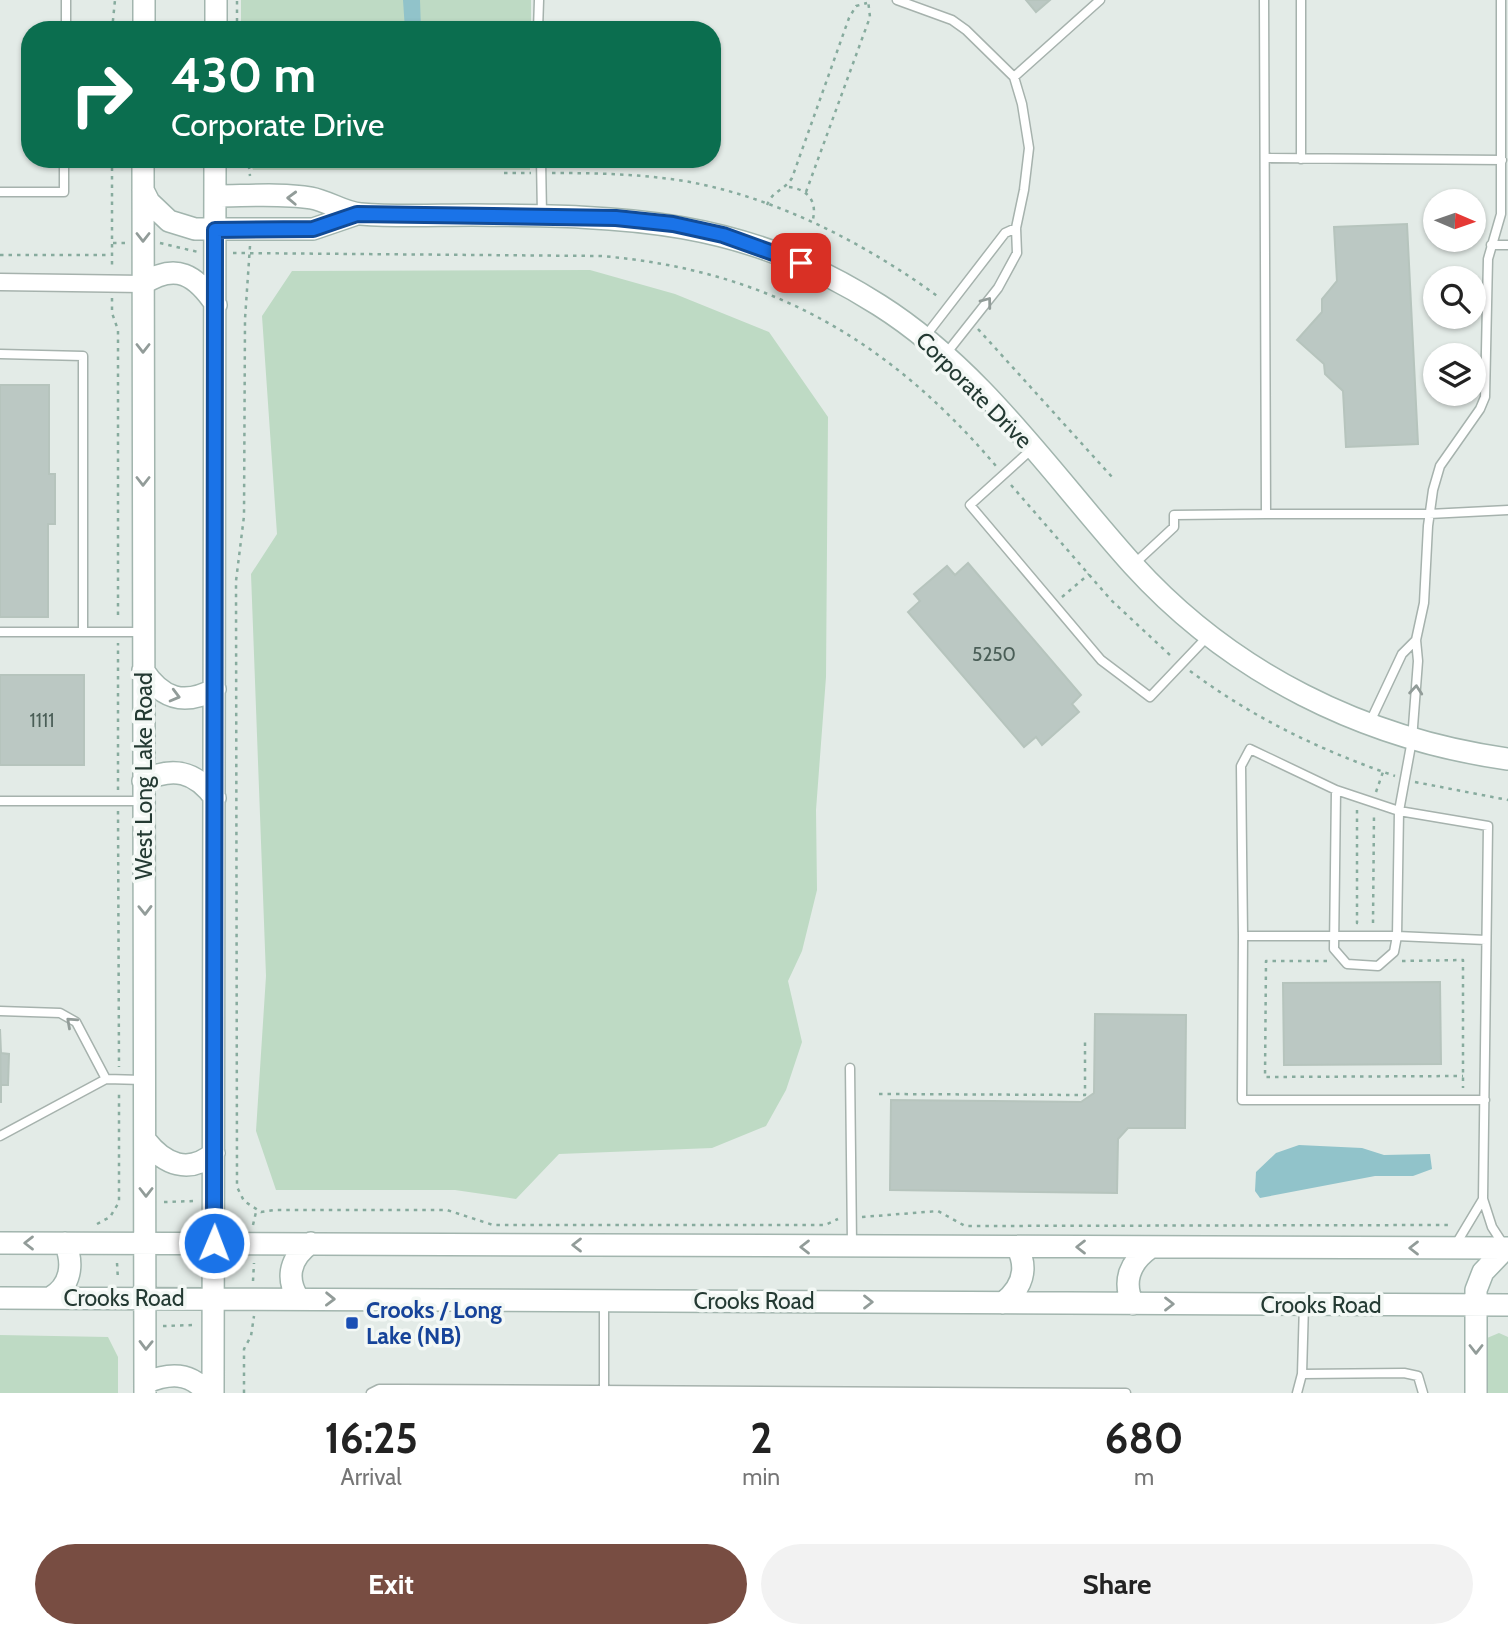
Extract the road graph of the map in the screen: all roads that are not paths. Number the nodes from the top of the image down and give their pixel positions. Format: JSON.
{"nodes":[{"id":1,"x":66,"y":0,"type":"edge"},
{"id":2,"x":144,"y":0,"type":"edge"},
{"id":3,"x":216,"y":0,"type":"edge"},
{"id":4,"x":539,"y":0,"type":"edge"},
{"id":5,"x":897,"y":0,"type":"edge"},
{"id":6,"x":1100,"y":0,"type":"edge"},
{"id":7,"x":1264,"y":0,"type":"edge"},
{"id":8,"x":1301,"y":0,"type":"edge"},
{"id":9,"x":1501,"y":0,"type":"edge"},
{"id":10,"x":66,"y":21,"type":"edge"},
{"id":11,"x":144,"y":21,"type":"edge"},
{"id":12,"x":216,"y":21,"type":"edge"},
{"id":13,"x":538,"y":21,"type":"edge"},
{"id":14,"x":1014,"y":78,"type":"junction"},
{"id":15,"x":1265,"y":158,"type":"junction"},
{"id":16,"x":1301,"y":159,"type":"junction"},
{"id":17,"x":1502,"y":160,"type":"junction"},
{"id":18,"x":64,"y":168,"type":"edge"},
{"id":19,"x":143,"y":168,"type":"edge"},
{"id":20,"x":215,"y":168,"type":"edge"},
{"id":21,"x":541,"y":168,"type":"edge"},
{"id":22,"x":143,"y":190,"type":"junction"},
{"id":23,"x":0,"y":192,"type":"edge"},
{"id":24,"x":215,"y":196,"type":"junction"},
{"id":25,"x":357,"y":214,"type":"junction"},
{"id":26,"x":542,"y":215,"type":"junction"},
{"id":27,"x":1016,"y":228,"type":"junction"},
{"id":28,"x":215,"y":230,"type":"junction"},
{"id":29,"x":1492,"y":245,"type":"junction"},
{"id":30,"x":1508,"y":245,"type":"edge"},
{"id":31,"x":0,"y":282,"type":"edge"},
{"id":32,"x":143,"y":284,"type":"junction"},
{"id":33,"x":216,"y":305,"type":"junction"},
{"id":34,"x":924,"y":338,"type":"junction"},
{"id":35,"x":0,"y":354,"type":"edge"},
{"id":36,"x":945,"y":355,"type":"junction"},
{"id":37,"x":1033,"y":448,"type":"junction"},
{"id":38,"x":1508,"y":510,"type":"edge"},
{"id":39,"x":1266,"y":513,"type":"junction"},
{"id":40,"x":1429,"y":514,"type":"junction"},
{"id":41,"x":1133,"y":565,"type":"junction"},
{"id":42,"x":0,"y":632,"type":"edge"},
{"id":43,"x":83,"y":632,"type":"junction"},
{"id":44,"x":143,"y":632,"type":"junction"},
{"id":45,"x":1209,"y":635,"type":"junction"},
{"id":46,"x":1416,"y":640,"type":"junction"},
{"id":47,"x":143,"y":670,"type":"junction"},
{"id":48,"x":215,"y":689,"type":"junction"},
{"id":49,"x":1369,"y":725,"type":"junction"},
{"id":50,"x":1412,"y":740,"type":"junction"},
{"id":51,"x":1508,"y":758,"type":"edge"},
{"id":52,"x":1335,"y":790,"type":"junction"},
{"id":53,"x":143,"y":791,"type":"junction"},
{"id":54,"x":215,"y":799,"type":"junction"},
{"id":55,"x":0,"y":801,"type":"edge"},
{"id":56,"x":1399,"y":811,"type":"junction"},
{"id":57,"x":1243,"y":936,"type":"junction"},
{"id":58,"x":1334,"y":936,"type":"junction"},
{"id":59,"x":1397,"y":936,"type":"junction"},
{"id":60,"x":1486,"y":940,"type":"junction"},
{"id":61,"x":0,"y":1011,"type":"edge"},
{"id":62,"x":850,"y":1069,"type":"dead end"},
{"id":63,"x":106,"y":1079,"type":"junction"},
{"id":64,"x":146,"y":1080,"type":"junction"},
{"id":65,"x":1485,"y":1100,"type":"junction"},
{"id":66,"x":0,"y":1136,"type":"edge"},
{"id":67,"x":146,"y":1141,"type":"junction"},
{"id":68,"x":214,"y":1153,"type":"junction"},
{"id":69,"x":1483,"y":1199,"type":"junction"},
{"id":70,"x":65,"y":1242,"type":"junction"},
{"id":71,"x":0,"y":1243,"type":"edge"},
{"id":72,"x":146,"y":1243,"type":"junction"},
{"id":73,"x":214,"y":1243,"type":"junction"},
{"id":74,"x":311,"y":1243,"type":"junction"},
{"id":75,"x":852,"y":1247,"type":"junction"},
{"id":76,"x":1017,"y":1247,"type":"junction"},
{"id":77,"x":1150,"y":1248,"type":"junction"},
{"id":78,"x":1454,"y":1248,"type":"junction"},
{"id":79,"x":1507,"y":1248,"type":"edge"},
{"id":80,"x":0,"y":1298,"type":"edge"},
{"id":81,"x":50,"y":1298,"type":"junction"},
{"id":82,"x":146,"y":1298,"type":"junction"},
{"id":83,"x":213,"y":1298,"type":"junction"},
{"id":84,"x":298,"y":1298,"type":"junction"},
{"id":85,"x":604,"y":1300,"type":"junction"},
{"id":86,"x":1003,"y":1303,"type":"junction"},
{"id":87,"x":1133,"y":1304,"type":"junction"},
{"id":88,"x":1304,"y":1304,"type":"junction"},
{"id":89,"x":1476,"y":1305,"type":"junction"},
{"id":90,"x":1508,"y":1305,"type":"edge"},
{"id":91,"x":1302,"y":1374,"type":"junction"},
{"id":92,"x":145,"y":1388,"type":"edge"},
{"id":93,"x":604,"y":1392,"type":"edge"},
{"id":94,"x":207,"y":1393,"type":"edge"},
{"id":95,"x":213,"y":1393,"type":"edge"},
{"id":96,"x":371,"y":1393,"type":"edge"},
{"id":97,"x":1126,"y":1393,"type":"edge"},
{"id":98,"x":1297,"y":1393,"type":"edge"},
{"id":99,"x":1423,"y":1393,"type":"edge"},
{"id":100,"x":1476,"y":1393,"type":"edge"}],
"edges":[{"from":1,"to":10,"type":"lane"},
{"from":2,"to":11,"type":"main road"},
{"from":3,"to":12,"type":"main road"},
{"from":4,"to":13,"type":"lane"},
{"from":5,"to":14,"type":"lane"},
{"from":6,"to":14,"type":"lane"},
{"from":7,"to":15,"type":"lane"},
{"from":8,"to":16,"type":"lane"},
{"from":9,"to":17,"type":"lane"},
{"from":14,"to":27,"type":"lane"},
{"from":15,"to":16,"type":"lane"},
{"from":15,"to":39,"type":"lane"},
{"from":16,"to":17,"type":"lane"},
{"from":17,"to":29,"type":"lane"},
{"from":18,"to":23,"type":"lane"},
{"from":19,"to":22,"type":"main road","name":"West Long Lake Road"},
{"from":20,"to":24,"type":"main road"},
{"from":21,"to":26,"type":"lane"},
{"from":22,"to":28,"type":"main road","name":"Corporate Drive"},
{"from":22,"to":32,"type":"main road","name":"West Long Lake Road","one_way":true},
{"from":25,"to":24,"type":"main road","name":"Corporate Drive","one_way":true},
{"from":24,"to":28,"type":"main road"},
{"from":25,"to":26,"type":"main road","name":"Corporate Drive"},
{"from":25,"to":28,"type":"main road","name":"Corporate Drive"},
{"from":26,"to":34,"type":"main road","name":"Corporate Drive"},
{"from":27,"to":34,"type":"lane"},
{"from":36,"to":27,"type":"lane","one_way":true},
{"from":28,"to":33,"type":"main road"},
{"from":29,"to":30,"type":"lane"},
{"from":29,"to":40,"type":"lane"},
{"from":31,"to":32,"type":"street"},
{"from":32,"to":33,"type":"main road"},
{"from":32,"to":44,"type":"main road","name":"West Long Lake Road","one_way":true},
{"from":33,"to":48,"type":"main road"},
{"from":34,"to":36,"type":"main road","name":"Corporate Drive"},
{"from":35,"to":43,"type":"lane"},
{"from":36,"to":37,"type":"main road","name":"Corporate Drive"},
{"from":37,"to":41,"type":"main road","name":"Corporate Drive"},
{"from":37,"to":45,"type":"lane"},
{"from":38,"to":40,"type":"lane"},
{"from":39,"to":40,"type":"lane"},
{"from":39,"to":41,"type":"lane"},
{"from":40,"to":46,"type":"lane"},
{"from":41,"to":45,"type":"main road","name":"Corporate Drive"},
{"from":42,"to":43,"type":"lane"},
{"from":43,"to":44,"type":"lane"},
{"from":44,"to":47,"type":"main road","name":"West Long Lake Road"},
{"from":45,"to":49,"type":"main road","name":"Corporate Drive"},
{"from":46,"to":49,"type":"lane"},
{"from":50,"to":46,"type":"lane","one_way":true},
{"from":47,"to":48,"type":"main road","one_way":true},
{"from":47,"to":53,"type":"main road","name":"West Long Lake Road"},
{"from":48,"to":54,"type":"main road"},
{"from":49,"to":50,"type":"main road","name":"Corporate Drive"},
{"from":50,"to":51,"type":"main road","name":"Corporate Drive"},
{"from":50,"to":56,"type":"lane"},
{"from":52,"to":56,"type":"lane"},
{"from":52,"to":57,"type":"lane"},
{"from":52,"to":58,"type":"lane"},
{"from":53,"to":54,"type":"main road"},
{"from":53,"to":55,"type":"lane"},
{"from":53,"to":64,"type":"main road","name":"West Long Lake Road","one_way":true},
{"from":54,"to":68,"type":"main road"},
{"from":56,"to":59,"type":"lane"},
{"from":56,"to":60,"type":"lane"},
{"from":57,"to":58,"type":"lane"},
{"from":57,"to":65,"type":"lane"},
{"from":58,"to":59,"type":"lane"},
{"from":58,"to":59,"type":"lane"},
{"from":59,"to":60,"type":"lane"},
{"from":60,"to":65,"type":"lane"},
{"from":63,"to":61,"type":"lane","one_way":true},
{"from":62,"to":75,"type":"lane"},
{"from":63,"to":64,"type":"lane"},
{"from":63,"to":66,"type":"lane"},
{"from":64,"to":67,"type":"main road","name":"West Long Lake Road"},
{"from":65,"to":69,"type":"lane"},
{"from":67,"to":68,"type":"main road"},
{"from":67,"to":72,"type":"main road","name":"West Long Lake Road","one_way":true},
{"from":68,"to":73,"type":"main road"},
{"from":69,"to":78,"type":"lane"},
{"from":69,"to":79,"type":"lane"},
{"from":70,"to":71,"type":"main road","one_way":true},
{"from":70,"to":72,"type":"main road"},
{"from":70,"to":81,"type":"main road"},
{"from":72,"to":73,"type":"main road"},
{"from":72,"to":82,"type":"main road","name":"West Long Lake Road"},
{"from":73,"to":74,"type":"main road"},
{"from":73,"to":83,"type":"main road"},
{"from":75,"to":74,"type":"main road","one_way":true},
{"from":74,"to":84,"type":"main road"},
{"from":75,"to":76,"type":"main road"},
{"from":77,"to":76,"type":"main road","one_way":true},
{"from":76,"to":86,"type":"main road"},
{"from":78,"to":77,"type":"main road","one_way":true},
{"from":77,"to":87,"type":"main road"},
{"from":78,"to":79,"type":"main road"},
{"from":79,"to":89,"type":"main road"},
{"from":80,"to":81,"type":"main road","name":"Crooks Road"},
{"from":81,"to":82,"type":"main road","name":"Crooks Road"},
{"from":82,"to":83,"type":"main road","name":"Crooks Road"},
{"from":82,"to":92,"type":"main road","name":"West Long Lake Road","one_way":true},
{"from":83,"to":84,"type":"main road","name":"Crooks Road"},
{"from":83,"to":95,"type":"main road"},
{"from":84,"to":85,"type":"main road","name":"Crooks Road","one_way":true},
{"from":85,"to":86,"type":"main road","name":"Crooks Road","one_way":true},
{"from":85,"to":93,"type":"lane"},
{"from":86,"to":87,"type":"main road","name":"Crooks Road"},
{"from":87,"to":88,"type":"main road","name":"Crooks Road","one_way":true},
{"from":88,"to":89,"type":"main road","name":"Crooks Road"},
{"from":88,"to":91,"type":"lane"},
{"from":89,"to":90,"type":"main road","name":"Crooks Road"},
{"from":89,"to":100,"type":"main road","one_way":true},
{"from":91,"to":98,"type":"lane"},
{"from":91,"to":99,"type":"lane"},
{"from":92,"to":94,"type":"main road"},
{"from":93,"to":96,"type":"lane"},
{"from":93,"to":97,"type":"lane"}]}
